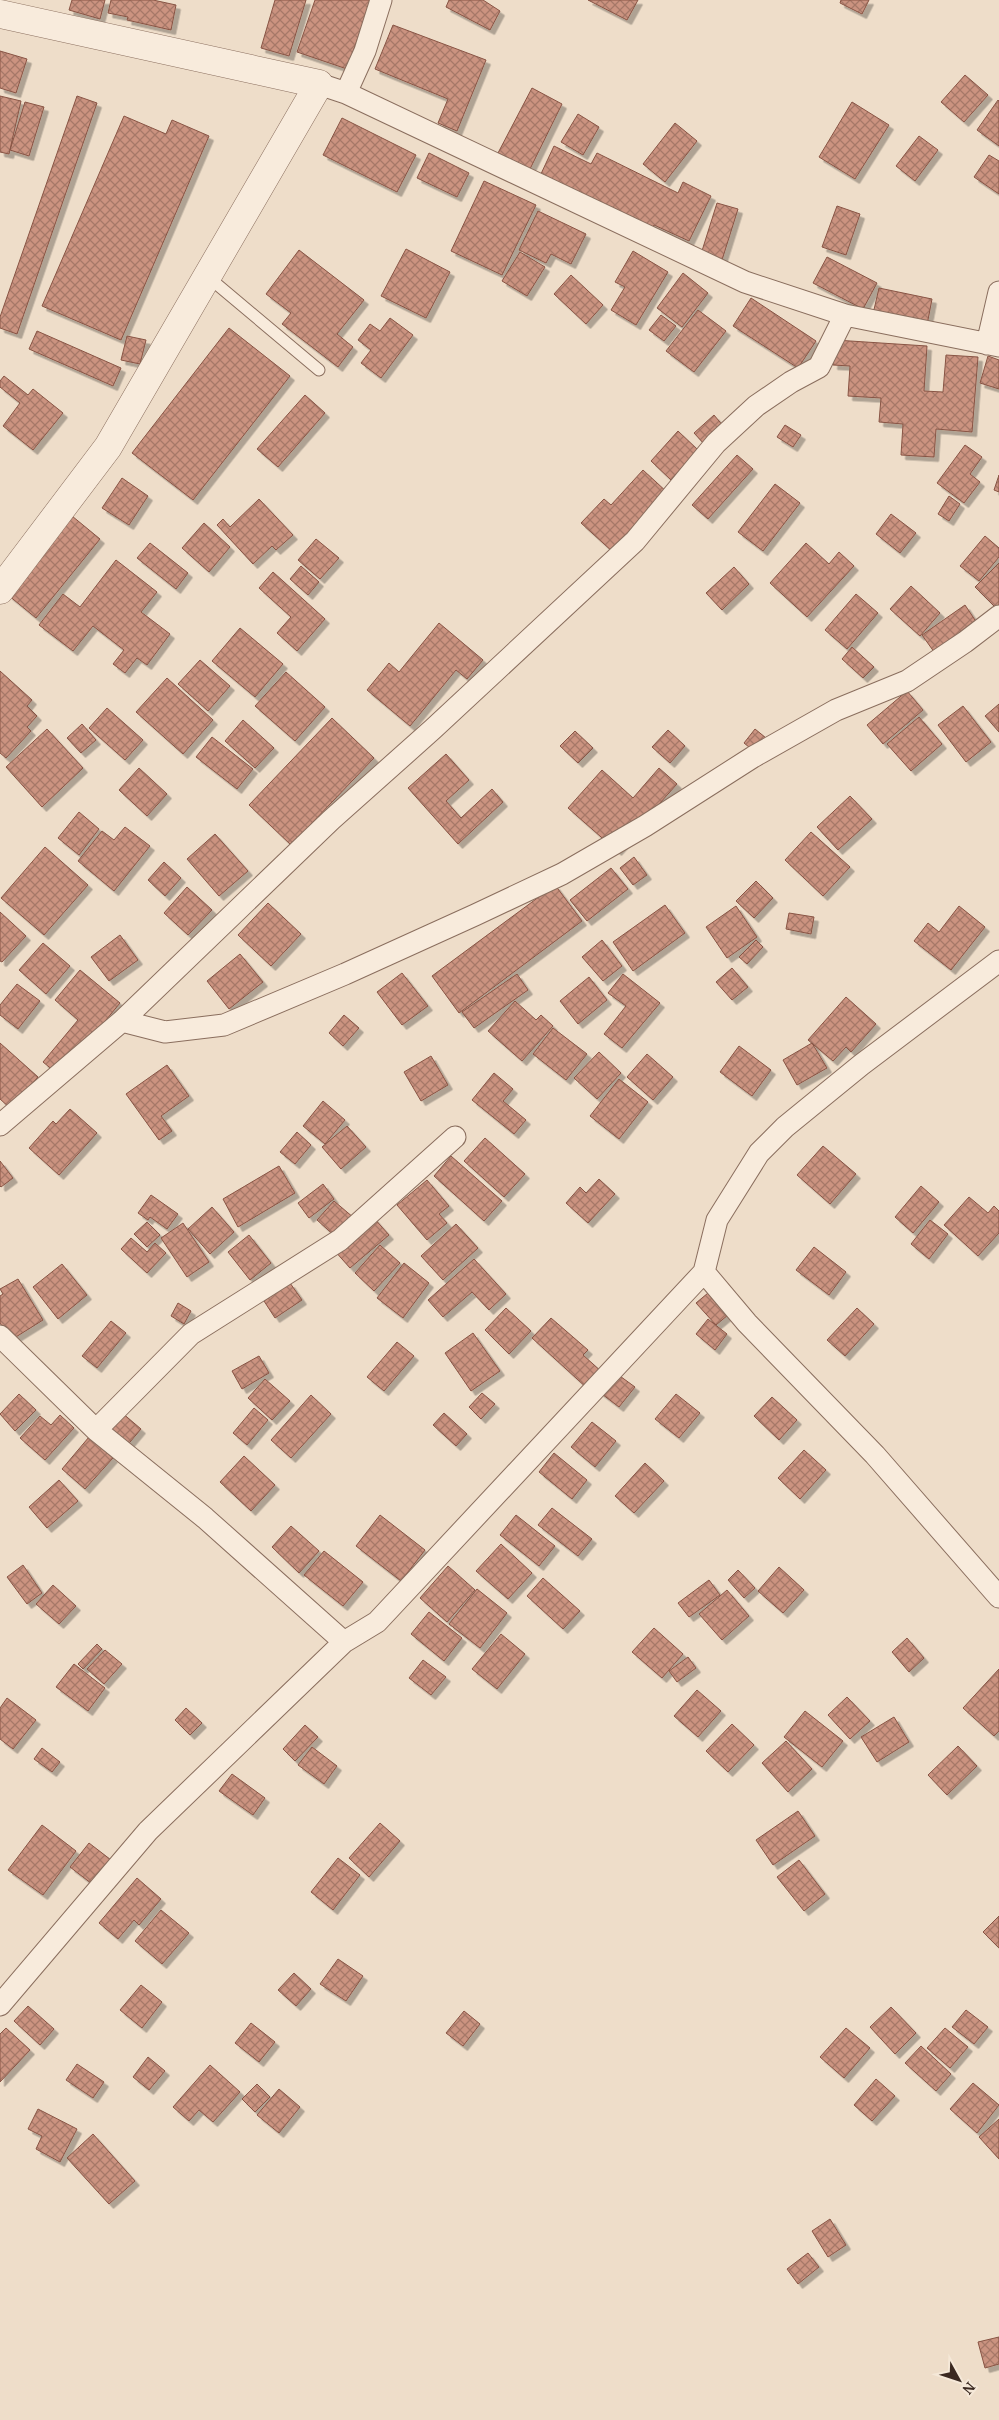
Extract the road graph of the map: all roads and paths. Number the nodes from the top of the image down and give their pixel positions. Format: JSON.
{"nodes":[{"id":1,"x":381,"y":0,"type":"edge"},
{"id":2,"x":0,"y":14,"type":"edge"},
{"id":3,"x":319,"y":84,"type":"junction"},
{"id":4,"x":346,"y":93,"type":"junction"},
{"id":5,"x":208,"y":276,"type":"junction"},
{"id":6,"x":999,"y":292,"type":"edge"},
{"id":7,"x":845,"y":315,"type":"junction"},
{"id":8,"x":993,"y":345,"type":"edge"},
{"id":9,"x":319,"y":370,"type":"dead end"},
{"id":10,"x":0,"y":590,"type":"edge"},
{"id":11,"x":999,"y":616,"type":"edge"},
{"id":12,"x":999,"y":961,"type":"edge"},
{"id":13,"x":122,"y":1021,"type":"junction"},
{"id":14,"x":0,"y":1125,"type":"edge"},
{"id":15,"x":455,"y":1137,"type":"dead end"},
{"id":16,"x":704,"y":1272,"type":"junction"},
{"id":17,"x":0,"y":1336,"type":"edge"},
{"id":18,"x":96,"y":1430,"type":"junction"},
{"id":19,"x":999,"y":1597,"type":"edge"},
{"id":20,"x":344,"y":1642,"type":"junction"},
{"id":21,"x":0,"y":2005,"type":"edge"}],
"edges":[{"from":1,"to":4,"type":"street"},
{"from":2,"to":3,"type":"street"},
{"from":3,"to":4,"type":"street"},
{"from":3,"to":5,"type":"street"},
{"from":4,"to":7,"type":"street"},
{"from":5,"to":9,"type":"lane"},
{"from":5,"to":10,"type":"street"},
{"from":6,"to":8,"type":"street"},
{"from":7,"to":8,"type":"street"},
{"from":7,"to":13,"type":"street"},
{"from":11,"to":13,"type":"street"},
{"from":12,"to":16,"type":"street"},
{"from":13,"to":14,"type":"street"},
{"from":15,"to":18,"type":"street"},
{"from":16,"to":19,"type":"street"},
{"from":16,"to":20,"type":"street"},
{"from":17,"to":18,"type":"street"},
{"from":18,"to":20,"type":"street"},
{"from":20,"to":21,"type":"street"}]}
